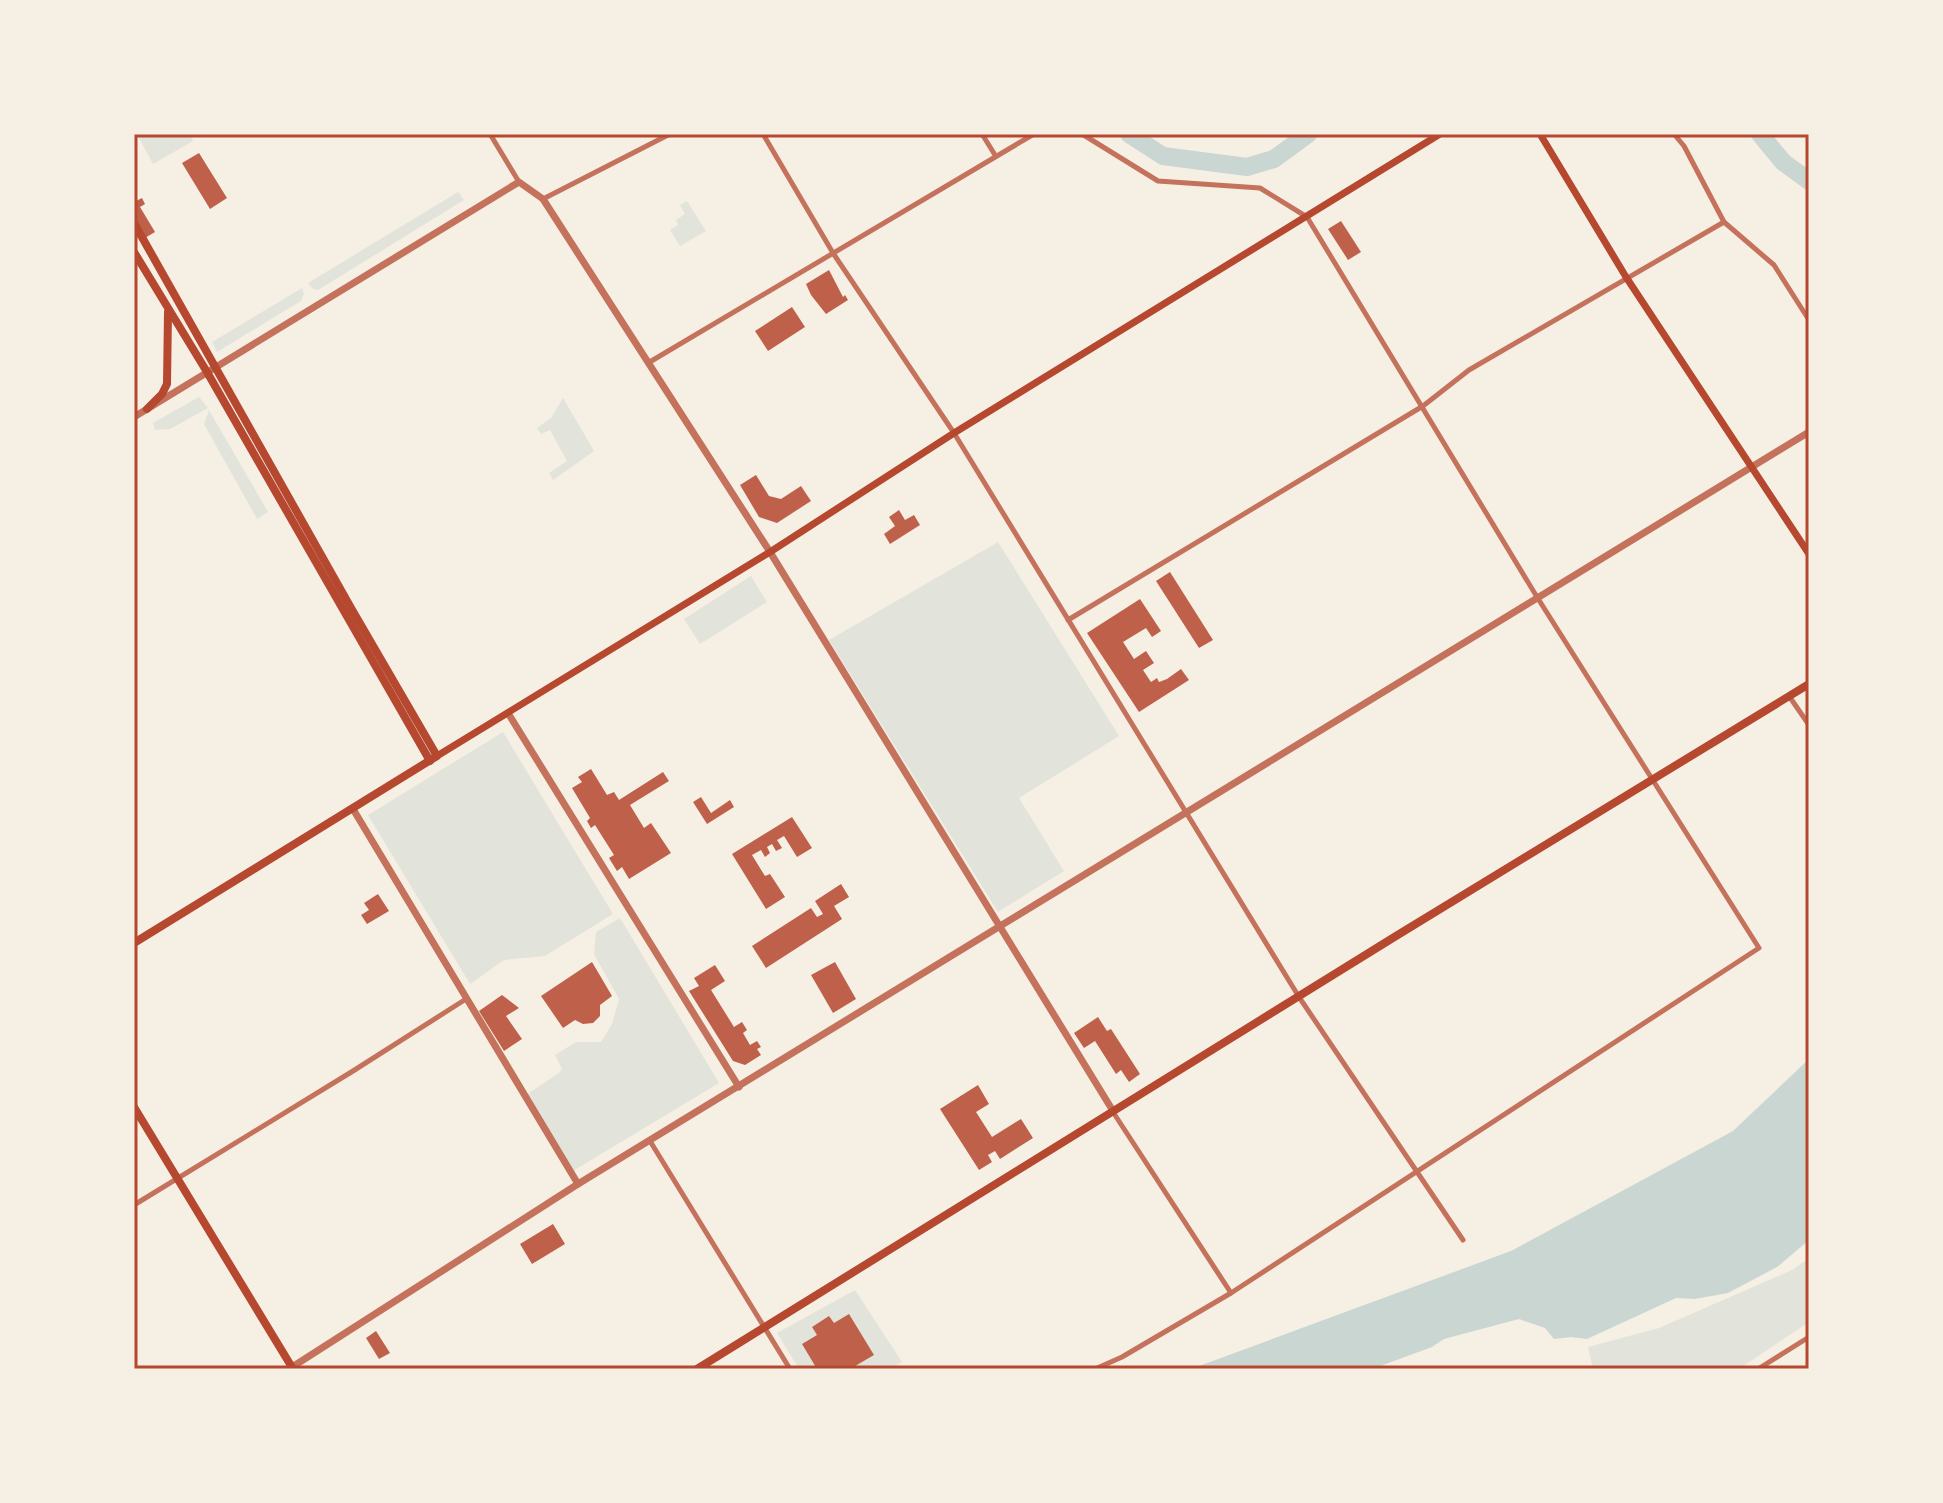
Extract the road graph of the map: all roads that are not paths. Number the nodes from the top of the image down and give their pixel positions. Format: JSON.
{"nodes":[{"id":1,"x":490,"y":134,"type":"edge"},
{"id":2,"x":670,"y":134,"type":"edge"},
{"id":3,"x":763,"y":134,"type":"edge"},
{"id":4,"x":982,"y":134,"type":"edge"},
{"id":5,"x":1034,"y":134,"type":"edge"},
{"id":6,"x":1082,"y":134,"type":"edge"},
{"id":7,"x":1440,"y":134,"type":"edge"},
{"id":8,"x":1540,"y":134,"type":"edge"},
{"id":9,"x":1674,"y":134,"type":"edge"},
{"id":10,"x":995,"y":155,"type":"junction"},
{"id":11,"x":519,"y":182,"type":"junction"},
{"id":12,"x":543,"y":199,"type":"junction"},
{"id":13,"x":1307,"y":217,"type":"junction"},
{"id":14,"x":1724,"y":222,"type":"junction"},
{"id":15,"x":134,"y":223,"type":"edge"},
{"id":16,"x":134,"y":252,"type":"edge"},
{"id":17,"x":833,"y":253,"type":"junction"},
{"id":18,"x":1626,"y":277,"type":"junction"},
{"id":19,"x":168,"y":311,"type":"junction"},
{"id":20,"x":1809,"y":320,"type":"edge"},
{"id":21,"x":647,"y":363,"type":"junction"},
{"id":22,"x":216,"y":366,"type":"junction"},
{"id":23,"x":207,"y":372,"type":"junction"},
{"id":24,"x":1423,"y":406,"type":"junction"},
{"id":25,"x":147,"y":409,"type":"junction"},
{"id":26,"x":134,"y":417,"type":"edge"},
{"id":27,"x":1809,"y":432,"type":"edge"},
{"id":28,"x":954,"y":433,"type":"junction"},
{"id":29,"x":1753,"y":467,"type":"junction"},
{"id":30,"x":770,"y":552,"type":"junction"},
{"id":31,"x":1809,"y":554,"type":"edge"},
{"id":32,"x":1537,"y":597,"type":"junction"},
{"id":33,"x":1068,"y":620,"type":"junction"},
{"id":34,"x":1809,"y":684,"type":"edge"},
{"id":35,"x":1789,"y":696,"type":"junction"},
{"id":36,"x":508,"y":713,"type":"junction"},
{"id":37,"x":1809,"y":725,"type":"edge"},
{"id":38,"x":434,"y":758,"type":"junction"},
{"id":39,"x":1651,"y":781,"type":"junction"},
{"id":40,"x":353,"y":809,"type":"junction"},
{"id":41,"x":1185,"y":814,"type":"junction"},
{"id":42,"x":1001,"y":927,"type":"junction"},
{"id":43,"x":134,"y":943,"type":"edge"},
{"id":44,"x":1299,"y":997,"type":"junction"},
{"id":45,"x":466,"y":999,"type":"junction"},
{"id":46,"x":739,"y":1087,"type":"junction"},
{"id":47,"x":134,"y":1107,"type":"edge"},
{"id":48,"x":1113,"y":1111,"type":"junction"},
{"id":49,"x":650,"y":1141,"type":"junction"},
{"id":50,"x":1418,"y":1173,"type":"junction"},
{"id":51,"x":176,"y":1179,"type":"junction"},
{"id":52,"x":578,"y":1184,"type":"junction"},
{"id":53,"x":134,"y":1205,"type":"edge"},
{"id":54,"x":1463,"y":1240,"type":"dead end"},
{"id":55,"x":1231,"y":1293,"type":"junction"},
{"id":56,"x":765,"y":1328,"type":"junction"},
{"id":57,"x":1809,"y":1337,"type":"edge"},
{"id":58,"x":291,"y":1368,"type":"edge"},
{"id":59,"x":697,"y":1369,"type":"edge"},
{"id":60,"x":790,"y":1369,"type":"edge"},
{"id":61,"x":1095,"y":1369,"type":"edge"},
{"id":62,"x":1758,"y":1369,"type":"edge"}],
"edges":[{"from":1,"to":11,"type":"street"},
{"from":2,"to":12,"type":"street"},
{"from":3,"to":17,"type":"street"},
{"from":4,"to":10,"type":"street"},
{"from":5,"to":10,"type":"street"},
{"from":6,"to":13,"type":"street"},
{"from":7,"to":13,"type":"main road"},
{"from":8,"to":18,"type":"main road"},
{"from":9,"to":14,"type":"street"},
{"from":10,"to":17,"type":"street"},
{"from":11,"to":12,"type":"street"},
{"from":11,"to":22,"type":"street"},
{"from":12,"to":21,"type":"street"},
{"from":13,"to":24,"type":"street"},
{"from":13,"to":28,"type":"main road"},
{"from":14,"to":18,"type":"street"},
{"from":14,"to":20,"type":"street"},
{"from":15,"to":22,"type":"main road"},
{"from":16,"to":19,"type":"main road"},
{"from":17,"to":21,"type":"street"},
{"from":17,"to":28,"type":"street"},
{"from":18,"to":24,"type":"street"},
{"from":18,"to":29,"type":"main road"},
{"from":19,"to":23,"type":"main road"},
{"from":19,"to":25,"type":"main road"},
{"from":21,"to":30,"type":"street"},
{"from":22,"to":23,"type":"street"},
{"from":22,"to":38,"type":"main road"},
{"from":23,"to":25,"type":"street"},
{"from":23,"to":38,"type":"main road"},
{"from":24,"to":32,"type":"street"},
{"from":24,"to":33,"type":"street"},
{"from":25,"to":26,"type":"street"},
{"from":27,"to":29,"type":"street"},
{"from":28,"to":30,"type":"main road"},
{"from":28,"to":33,"type":"street"},
{"from":29,"to":31,"type":"main road"},
{"from":29,"to":32,"type":"street"},
{"from":30,"to":36,"type":"main road"},
{"from":30,"to":42,"type":"street"},
{"from":32,"to":39,"type":"street"},
{"from":32,"to":41,"type":"street"},
{"from":33,"to":41,"type":"street"},
{"from":34,"to":35,"type":"main road"},
{"from":35,"to":37,"type":"street"},
{"from":35,"to":39,"type":"main road"},
{"from":36,"to":38,"type":"main road"},
{"from":36,"to":46,"type":"street"},
{"from":38,"to":40,"type":"main road"},
{"from":39,"to":44,"type":"main road"},
{"from":39,"to":50,"type":"street"},
{"from":40,"to":43,"type":"main road"},
{"from":40,"to":45,"type":"street"},
{"from":41,"to":42,"type":"street"},
{"from":41,"to":44,"type":"street"},
{"from":42,"to":46,"type":"street"},
{"from":42,"to":48,"type":"street"},
{"from":44,"to":48,"type":"main road"},
{"from":44,"to":50,"type":"street"},
{"from":45,"to":51,"type":"street"},
{"from":45,"to":52,"type":"street"},
{"from":46,"to":49,"type":"street"},
{"from":47,"to":51,"type":"main road"},
{"from":48,"to":55,"type":"street"},
{"from":48,"to":56,"type":"main road"},
{"from":49,"to":52,"type":"street"},
{"from":49,"to":56,"type":"street"},
{"from":50,"to":54,"type":"street"},
{"from":50,"to":55,"type":"street"},
{"from":51,"to":53,"type":"street"},
{"from":51,"to":58,"type":"main road"},
{"from":52,"to":58,"type":"street"},
{"from":55,"to":61,"type":"street"},
{"from":56,"to":59,"type":"main road"},
{"from":56,"to":60,"type":"street"},
{"from":57,"to":62,"type":"street"}]}
